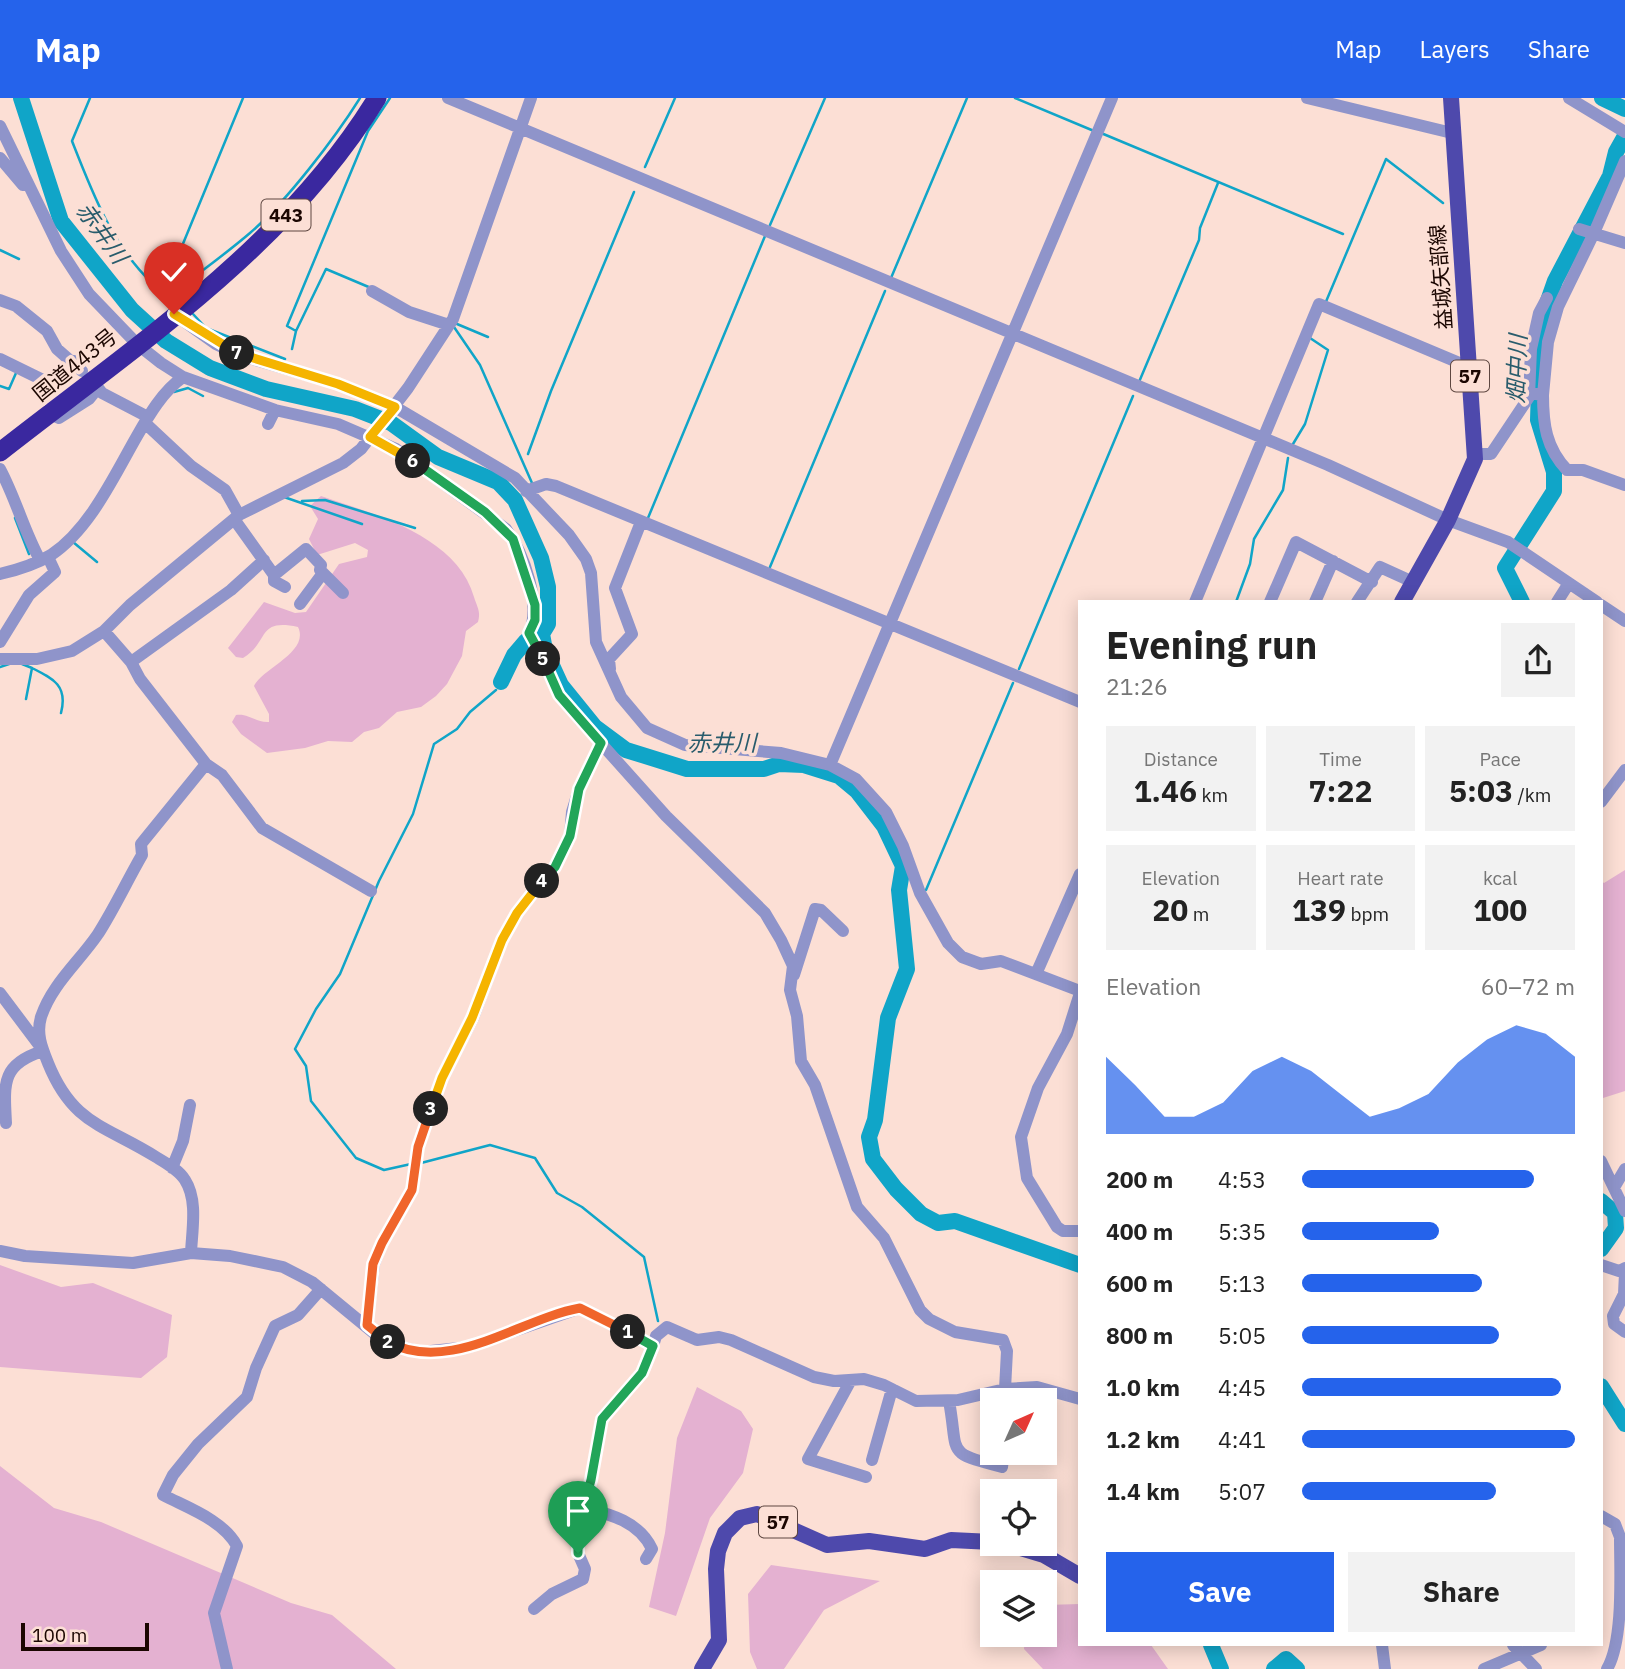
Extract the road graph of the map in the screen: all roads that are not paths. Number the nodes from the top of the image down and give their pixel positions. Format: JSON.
{"nodes":[{"id":1,"x":377,"y":98,"type":"edge"},
{"id":2,"x":448,"y":98,"type":"edge"},
{"id":3,"x":531,"y":98,"type":"edge"},
{"id":4,"x":1112,"y":98,"type":"edge"},
{"id":5,"x":1307,"y":98,"type":"edge"},
{"id":6,"x":1451,"y":98,"type":"edge"},
{"id":7,"x":1569,"y":98,"type":"edge"},
{"id":8,"x":0,"y":127,"type":"edge"},
{"id":9,"x":519,"y":128,"type":"junction"},
{"id":10,"x":1623,"y":131,"type":"edge"},
{"id":11,"x":1452,"y":133,"type":"junction"},
{"id":12,"x":0,"y":158,"type":"edge"},
{"id":13,"x":1625,"y":161,"type":"edge"},
{"id":14,"x":34,"y":199,"type":"junction"},
{"id":15,"x":1588,"y":231,"type":"junction"},
{"id":16,"x":1625,"y":243,"type":"edge"},
{"id":17,"x":372,"y":291,"type":"dead end"},
{"id":18,"x":1547,"y":298,"type":"dead end"},
{"id":19,"x":0,"y":300,"type":"edge"},
{"id":20,"x":174,"y":314,"type":"junction"},
{"id":21,"x":449,"y":325,"type":"junction"},
{"id":22,"x":1014,"y":334,"type":"junction"},
{"id":23,"x":137,"y":344,"type":"junction"},
{"id":24,"x":0,"y":359,"type":"edge"},
{"id":25,"x":1469,"y":367,"type":"junction"},
{"id":26,"x":183,"y":377,"type":"junction"},
{"id":27,"x":1536,"y":394,"type":"junction"},
{"id":28,"x":393,"y":409,"type":"junction"},
{"id":29,"x":275,"y":410,"type":"junction"},
{"id":30,"x":50,"y":414,"type":"junction"},
{"id":31,"x":146,"y":420,"type":"junction"},
{"id":32,"x":268,"y":424,"type":"dead end"},
{"id":33,"x":372,"y":435,"type":"junction"},
{"id":34,"x":1264,"y":439,"type":"junction"},
{"id":35,"x":0,"y":452,"type":"edge"},
{"id":36,"x":1475,"y":454,"type":"junction"},
{"id":37,"x":0,"y":470,"type":"edge"},
{"id":38,"x":1625,"y":485,"type":"edge"},
{"id":39,"x":526,"y":491,"type":"junction"},
{"id":40,"x":236,"y":517,"type":"junction"},
{"id":41,"x":1448,"y":520,"type":"junction"},
{"id":42,"x":641,"y":522,"type":"junction"},
{"id":43,"x":44,"y":558,"type":"junction"},
{"id":44,"x":264,"y":560,"type":"junction"},
{"id":45,"x":1333,"y":561,"type":"junction"},
{"id":46,"x":3,"y":570,"type":"edge"},
{"id":47,"x":323,"y":573,"type":"junction"},
{"id":48,"x":274,"y":575,"type":"junction"},
{"id":49,"x":1372,"y":582,"type":"junction"},
{"id":50,"x":1413,"y":582,"type":"junction"},
{"id":51,"x":1569,"y":583,"type":"junction"},
{"id":52,"x":285,"y":587,"type":"dead end"},
{"id":53,"x":342,"y":593,"type":"dead end"},
{"id":54,"x":1196,"y":600,"type":"edge"},
{"id":55,"x":1271,"y":600,"type":"edge"},
{"id":56,"x":1316,"y":600,"type":"edge"},
{"id":57,"x":1358,"y":600,"type":"edge"},
{"id":58,"x":1403,"y":600,"type":"edge"},
{"id":59,"x":1558,"y":600,"type":"edge"},
{"id":60,"x":1594,"y":600,"type":"edge"},
{"id":61,"x":300,"y":604,"type":"dead end"},
{"id":62,"x":1603,"y":606,"type":"edge"},
{"id":63,"x":1625,"y":621,"type":"edge"},
{"id":64,"x":891,"y":625,"type":"junction"},
{"id":65,"x":104,"y":631,"type":"junction"},
{"id":66,"x":0,"y":642,"type":"edge"},
{"id":67,"x":1,"y":656,"type":"edge"},
{"id":68,"x":131,"y":662,"type":"junction"},
{"id":69,"x":610,"y":675,"type":"junction"},
{"id":70,"x":1078,"y":701,"type":"edge"},
{"id":71,"x":601,"y":743,"type":"junction"},
{"id":72,"x":206,"y":764,"type":"junction"},
{"id":73,"x":830,"y":765,"type":"junction"},
{"id":74,"x":1625,"y":770,"type":"edge"},
{"id":75,"x":1603,"y":799,"type":"edge"},
{"id":76,"x":1078,"y":879,"type":"edge"},
{"id":77,"x":371,"y":891,"type":"dead end"},
{"id":78,"x":843,"y":931,"type":"dead end"},
{"id":79,"x":1036,"y":974,"type":"junction"},
{"id":80,"x":793,"y":978,"type":"junction"},
{"id":81,"x":1078,"y":991,"type":"edge"},
{"id":82,"x":0,"y":993,"type":"edge"},
{"id":83,"x":1078,"y":998,"type":"edge"},
{"id":84,"x":43,"y":1051,"type":"junction"},
{"id":85,"x":190,"y":1105,"type":"dead end"},
{"id":86,"x":6,"y":1124,"type":"dead end"},
{"id":87,"x":1603,"y":1165,"type":"edge"},
{"id":88,"x":172,"y":1168,"type":"junction"},
{"id":89,"x":1625,"y":1169,"type":"edge"},
{"id":90,"x":1615,"y":1186,"type":"junction"},
{"id":91,"x":1625,"y":1211,"type":"edge"},
{"id":92,"x":1078,"y":1231,"type":"edge"},
{"id":93,"x":0,"y":1251,"type":"edge"},
{"id":94,"x":191,"y":1253,"type":"junction"},
{"id":95,"x":1603,"y":1266,"type":"edge"},
{"id":96,"x":1625,"y":1270,"type":"edge"},
{"id":97,"x":321,"y":1289,"type":"junction"},
{"id":98,"x":1625,"y":1294,"type":"edge"},
{"id":99,"x":367,"y":1325,"type":"junction"},
{"id":100,"x":1625,"y":1332,"type":"edge"},
{"id":101,"x":653,"y":1346,"type":"junction"},
{"id":102,"x":851,"y":1380,"type":"junction"},
{"id":103,"x":1004,"y":1388,"type":"edge"},
{"id":104,"x":892,"y":1389,"type":"junction"},
{"id":105,"x":980,"y":1394,"type":"edge"},
{"id":106,"x":1057,"y":1396,"type":"edge"},
{"id":107,"x":1078,"y":1399,"type":"edge"},
{"id":108,"x":948,"y":1401,"type":"junction"},
{"id":109,"x":872,"y":1460,"type":"dead end"},
{"id":110,"x":980,"y":1462,"type":"edge"},
{"id":111,"x":866,"y":1477,"type":"dead end"},
{"id":112,"x":582,"y":1507,"type":"junction"},
{"id":113,"x":1603,"y":1517,"type":"edge"},
{"id":114,"x":980,"y":1541,"type":"edge"},
{"id":115,"x":1046,"y":1556,"type":"edge"},
{"id":116,"x":646,"y":1559,"type":"dead end"},
{"id":117,"x":1622,"y":1568,"type":"edge"},
{"id":118,"x":1078,"y":1575,"type":"edge"},
{"id":119,"x":534,"y":1609,"type":"dead end"},
{"id":120,"x":1603,"y":1629,"type":"edge"},
{"id":121,"x":1620,"y":1633,"type":"edge"},
{"id":122,"x":1382,"y":1646,"type":"edge"},
{"id":123,"x":1535,"y":1646,"type":"edge"},
{"id":124,"x":1518,"y":1649,"type":"edge"},
{"id":125,"x":227,"y":1669,"type":"edge"},
{"id":126,"x":702,"y":1669,"type":"edge"},
{"id":127,"x":1385,"y":1669,"type":"edge"},
{"id":128,"x":1484,"y":1669,"type":"edge"},
{"id":129,"x":1536,"y":1669,"type":"edge"},
{"id":130,"x":1607,"y":1669,"type":"edge"}],
"edges":[{"from":1,"to":20,"type":"highway","name":"国道443号","number":"443"},
{"from":2,"to":9,"type":"street"},
{"from":3,"to":9,"type":"street"},
{"from":4,"to":22,"type":"street"},
{"from":5,"to":11,"type":"street"},
{"from":6,"to":11,"type":"main road","name":"益城矢部線","number":"57"},
{"from":7,"to":10,"type":"street"},
{"from":8,"to":14,"type":"street"},
{"from":9,"to":21,"type":"street"},
{"from":9,"to":22,"type":"street"},
{"from":11,"to":25,"type":"main road","name":"益城矢部線","number":"57"},
{"from":12,"to":14,"type":"street"},
{"from":13,"to":15,"type":"street"},
{"from":14,"to":23,"type":"street"},
{"from":15,"to":16,"type":"street"},
{"from":15,"to":27,"type":"street"},
{"from":17,"to":21,"type":"street"},
{"from":18,"to":27,"type":"street"},
{"from":19,"to":24,"type":"street"},
{"from":20,"to":23,"type":"highway","name":"国道443号","number":"443"},
{"from":20,"to":28,"type":"street"},
{"from":21,"to":28,"type":"street"},
{"from":22,"to":34,"type":"street"},
{"from":22,"to":64,"type":"street"},
{"from":23,"to":26,"type":"street"},
{"from":23,"to":30,"type":"highway","name":"国道443号","number":"443"},
{"from":25,"to":34,"type":"street"},
{"from":25,"to":36,"type":"main road","name":"益城矢部線","number":"57"},
{"from":26,"to":29,"type":"street"},
{"from":26,"to":31,"type":"street"},
{"from":27,"to":36,"type":"street"},
{"from":27,"to":38,"type":"street"},
{"from":28,"to":33,"type":"street"},
{"from":28,"to":39,"type":"street"},
{"from":29,"to":32,"type":"street"},
{"from":29,"to":33,"type":"street"},
{"from":30,"to":31,"type":"street"},
{"from":30,"to":35,"type":"highway","name":"国道443号","number":"443"},
{"from":31,"to":40,"type":"street"},
{"from":31,"to":43,"type":"street"},
{"from":33,"to":40,"type":"street"},
{"from":33,"to":71,"type":"street"},
{"from":34,"to":41,"type":"street"},
{"from":34,"to":54,"type":"street"},
{"from":36,"to":41,"type":"main road","name":"益城矢部線","number":"57"},
{"from":37,"to":43,"type":"street"},
{"from":39,"to":42,"type":"street"},
{"from":39,"to":69,"type":"street"},
{"from":40,"to":44,"type":"street"},
{"from":40,"to":65,"type":"street"},
{"from":41,"to":50,"type":"main road","name":"益城矢部線","number":"57"},
{"from":41,"to":51,"type":"street"},
{"from":42,"to":64,"type":"street"},
{"from":42,"to":69,"type":"street"},
{"from":43,"to":46,"type":"street"},
{"from":43,"to":66,"type":"street"},
{"from":44,"to":48,"type":"street"},
{"from":44,"to":68,"type":"street"},
{"from":45,"to":49,"type":"street"},
{"from":45,"to":55,"type":"street"},
{"from":45,"to":56,"type":"street"},
{"from":47,"to":48,"type":"street"},
{"from":47,"to":53,"type":"street"},
{"from":47,"to":61,"type":"street"},
{"from":48,"to":52,"type":"street"},
{"from":49,"to":50,"type":"street"},
{"from":49,"to":57,"type":"street"},
{"from":50,"to":58,"type":"main road","name":"益城矢部線","number":"57"},
{"from":51,"to":59,"type":"street"},
{"from":51,"to":60,"type":"street"},
{"from":62,"to":63,"type":"street"},
{"from":64,"to":70,"type":"street"},
{"from":64,"to":73,"type":"street"},
{"from":65,"to":67,"type":"street"},
{"from":65,"to":68,"type":"street"},
{"from":68,"to":72,"type":"street"},
{"from":69,"to":73,"type":"street"},
{"from":71,"to":80,"type":"street"},
{"from":71,"to":99,"type":"street"},
{"from":72,"to":77,"type":"street"},
{"from":72,"to":84,"type":"street"},
{"from":73,"to":79,"type":"street"},
{"from":74,"to":75,"type":"street"},
{"from":76,"to":79,"type":"street"},
{"from":78,"to":80,"type":"street"},
{"from":79,"to":81,"type":"street"},
{"from":80,"to":103,"type":"street"},
{"from":82,"to":84,"type":"street"},
{"from":83,"to":92,"type":"street"},
{"from":84,"to":86,"type":"street"},
{"from":84,"to":88,"type":"street"},
{"from":85,"to":88,"type":"street"},
{"from":87,"to":90,"type":"street"},
{"from":88,"to":94,"type":"street"},
{"from":89,"to":90,"type":"street"},
{"from":90,"to":91,"type":"street"},
{"from":93,"to":94,"type":"street"},
{"from":94,"to":97,"type":"street"},
{"from":95,"to":96,"type":"street"},
{"from":96,"to":98,"type":"street"},
{"from":97,"to":99,"type":"street"},
{"from":97,"to":125,"type":"street"},
{"from":98,"to":100,"type":"street"},
{"from":99,"to":101,"type":"street"},
{"from":101,"to":102,"type":"street"},
{"from":101,"to":112,"type":"street"},
{"from":102,"to":104,"type":"street"},
{"from":102,"to":111,"type":"street"},
{"from":104,"to":108,"type":"street"},
{"from":104,"to":109,"type":"street"},
{"from":105,"to":108,"type":"street"},
{"from":106,"to":107,"type":"street"},
{"from":108,"to":110,"type":"street"},
{"from":112,"to":116,"type":"street"},
{"from":112,"to":119,"type":"street"},
{"from":113,"to":117,"type":"street"},
{"from":114,"to":126,"type":"main road","number":"57"},
{"from":115,"to":118,"type":"main road"},
{"from":117,"to":121,"type":"street"},
{"from":120,"to":121,"type":"street"},
{"from":121,"to":130,"type":"street"},
{"from":122,"to":127,"type":"street"},
{"from":123,"to":124,"type":"street"},
{"from":124,"to":128,"type":"street"},
{"from":124,"to":129,"type":"street"}]}
